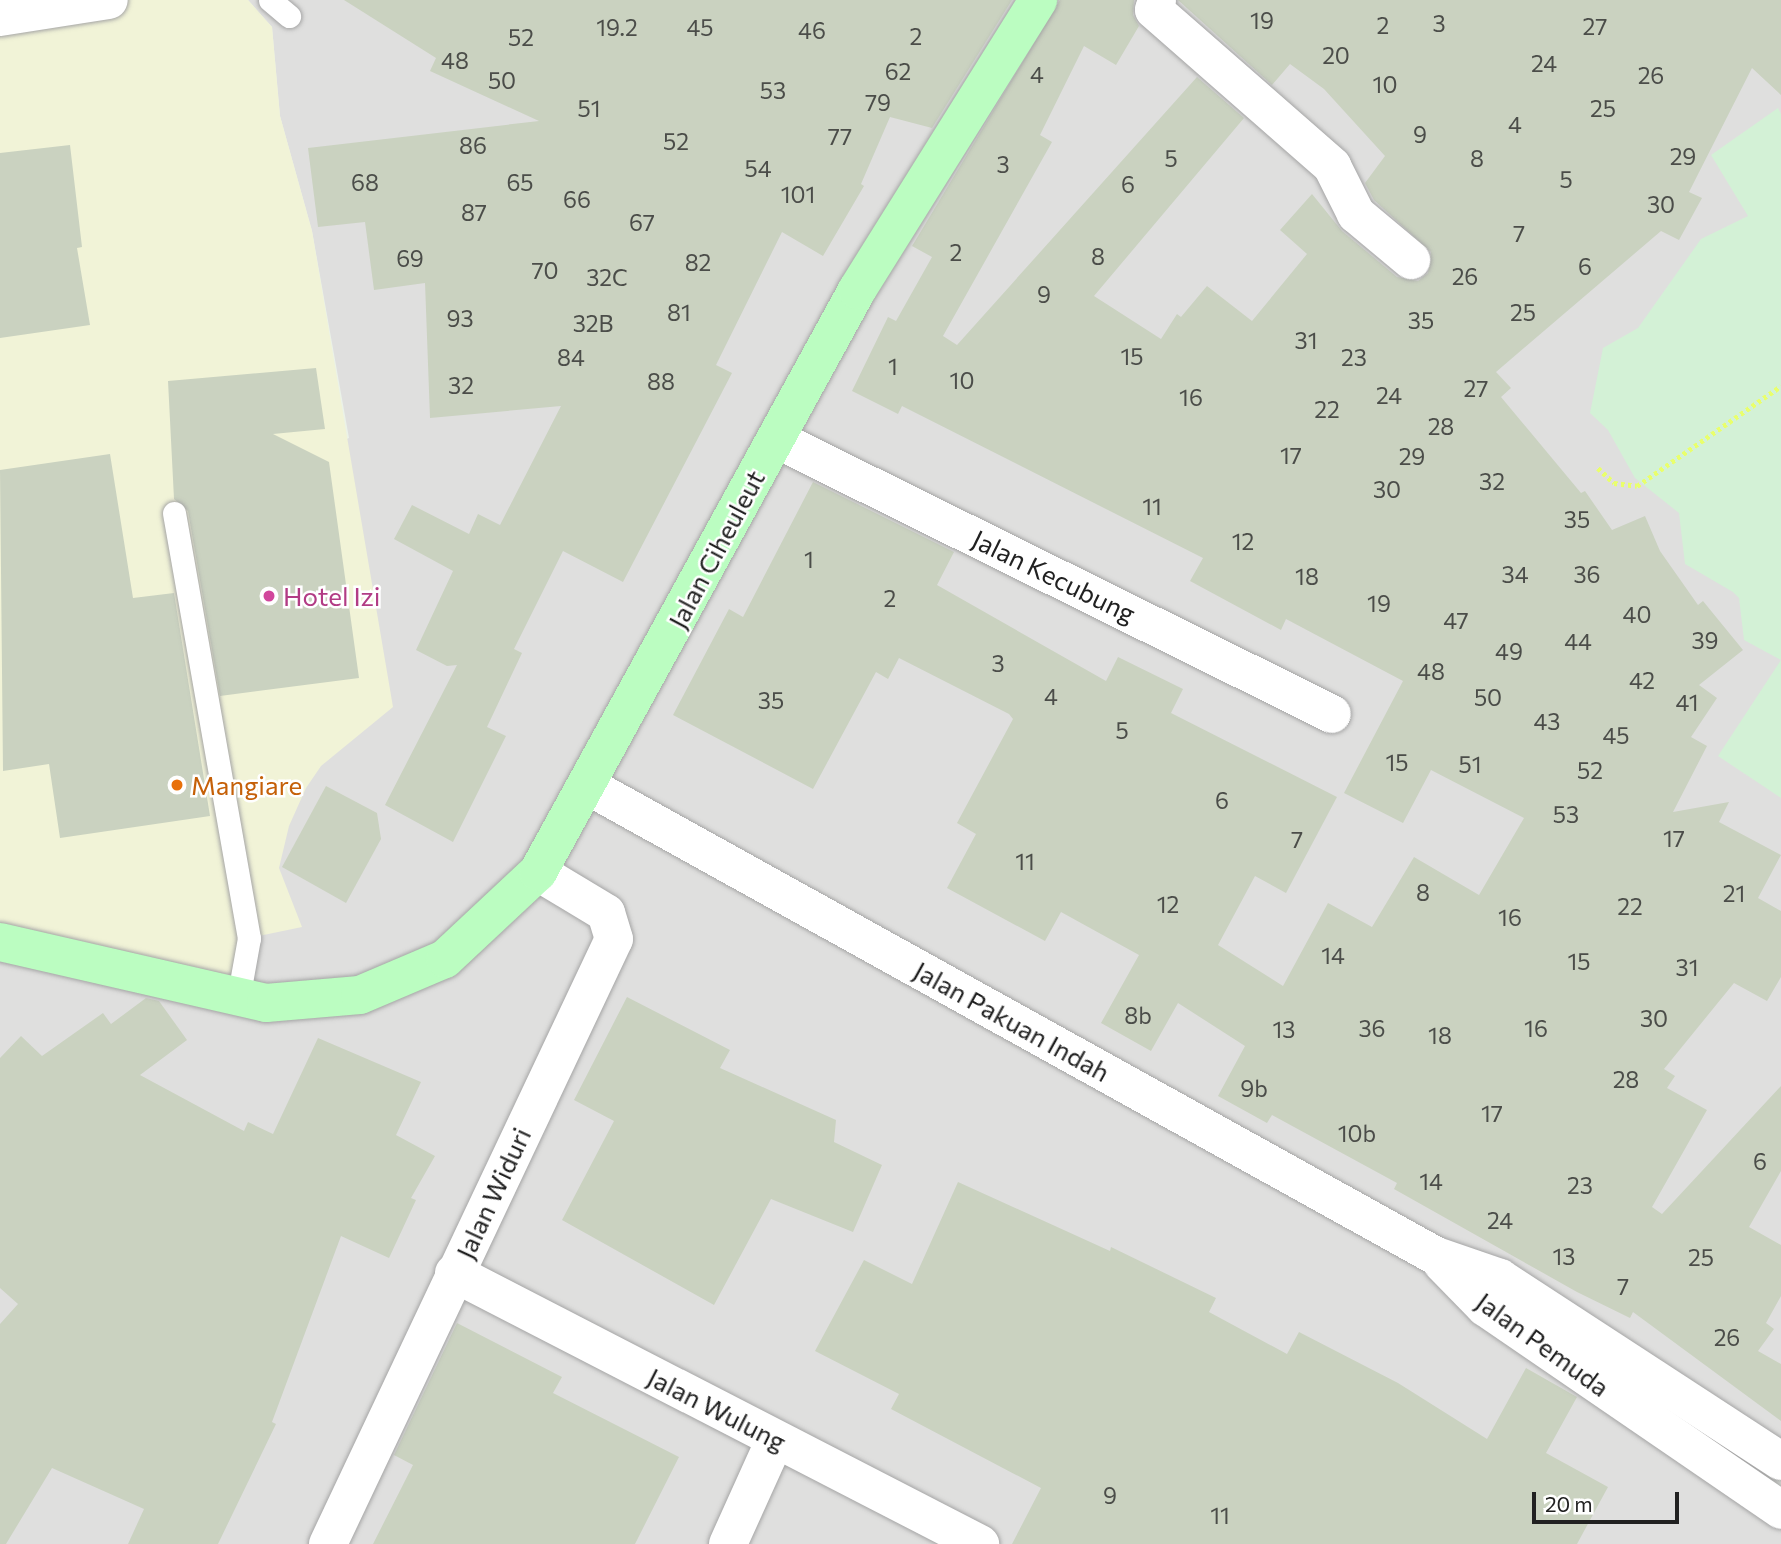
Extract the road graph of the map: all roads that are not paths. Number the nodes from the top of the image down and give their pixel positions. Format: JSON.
{"nodes":[{"id":1,"x":109,"y":0,"type":"edge"},
{"id":2,"x":270,"y":0,"type":"edge"},
{"id":3,"x":1038,"y":0,"type":"edge"},
{"id":4,"x":1157,"y":0,"type":"edge"},
{"id":5,"x":289,"y":16,"type":"dead end"},
{"id":6,"x":0,"y":17,"type":"edge"},
{"id":7,"x":1410,"y":260,"type":"dead end"},
{"id":8,"x":776,"y":439,"type":"junction"},
{"id":9,"x":174,"y":513,"type":"dead end"},
{"id":10,"x":1332,"y":714,"type":"dead end"},
{"id":11,"x":588,"y":786,"type":"junction"},
{"id":12,"x":538,"y":872,"type":"junction"},
{"id":13,"x":0,"y":942,"type":"edge"},
{"id":14,"x":252,"y":1001,"type":"junction"},
{"id":15,"x":1436,"y":1256,"type":"junction"},
{"id":16,"x":454,"y":1273,"type":"junction"},
{"id":17,"x":775,"y":1440,"type":"junction"},
{"id":18,"x":1781,"y":1461,"type":"edge"},
{"id":19,"x":1781,"y":1510,"type":"edge"},
{"id":20,"x":328,"y":1544,"type":"edge"},
{"id":21,"x":728,"y":1544,"type":"edge"},
{"id":22,"x":980,"y":1544,"type":"edge"}],
"edges":[{"from":1,"to":6,"type":"street"},
{"from":2,"to":5,"type":"lane"},
{"from":3,"to":8,"type":"street","name":"Jalan Ciheuleut"},
{"from":4,"to":7,"type":"street"},
{"from":8,"to":10,"type":"street","name":"Jalan Kecubung"},
{"from":8,"to":11,"type":"street","name":"Jalan Ciheuleut"},
{"from":9,"to":14,"type":"lane"},
{"from":11,"to":12,"type":"street","name":"Jalan Ciheuleut"},
{"from":11,"to":15,"type":"street","name":"Jalan Pakuan Indah"},
{"from":12,"to":14,"type":"street","name":"Jalan Ciheuleut"},
{"from":12,"to":16,"type":"street","name":"Jalan Widuri"},
{"from":13,"to":14,"type":"street","name":"Jalan Ciheuleut"},
{"from":15,"to":18,"type":"street","name":"Jalan Pemuda"},
{"from":15,"to":19,"type":"street","name":"Jalan Pemuda"},
{"from":16,"to":17,"type":"street","name":"Jalan Wulung"},
{"from":16,"to":20,"type":"street","name":"Jalan Widuri"},
{"from":17,"to":21,"type":"street"},
{"from":17,"to":22,"type":"street","name":"Jalan Wulung"}]}
